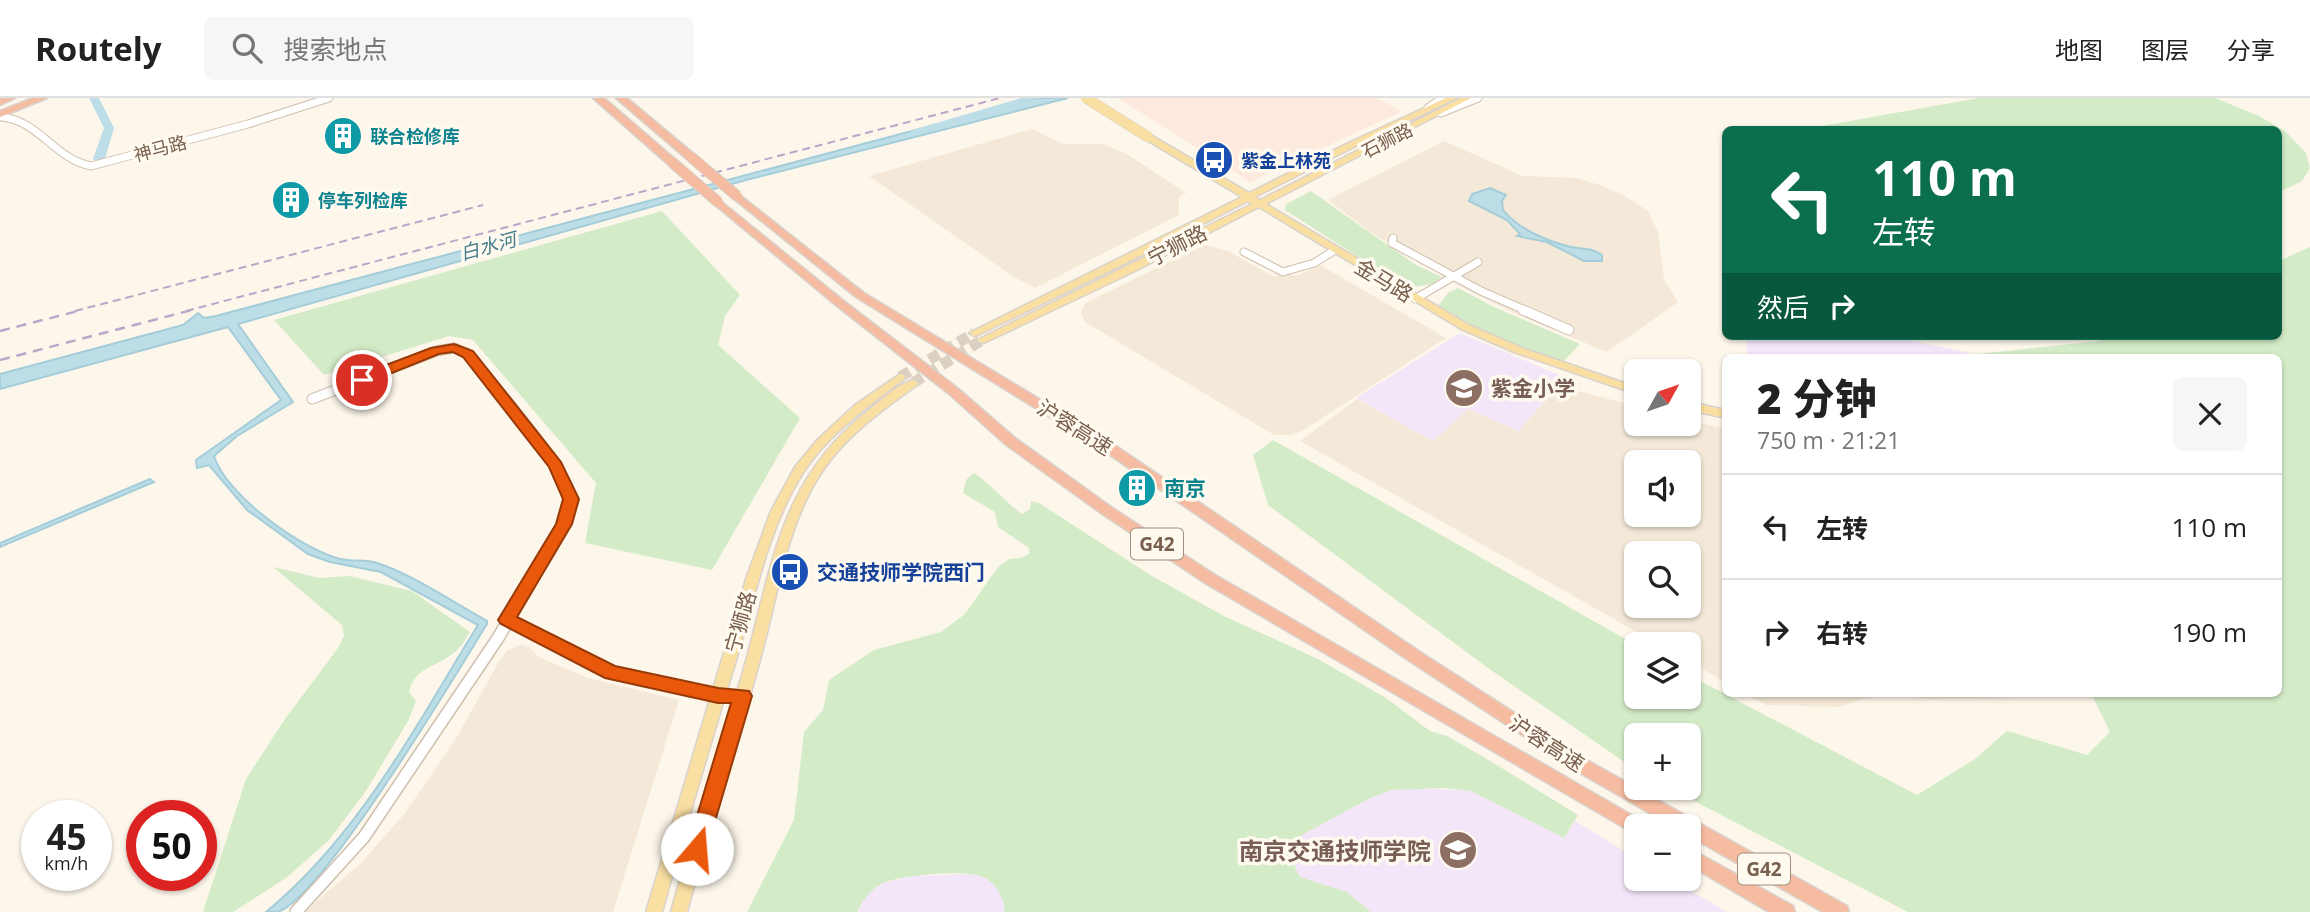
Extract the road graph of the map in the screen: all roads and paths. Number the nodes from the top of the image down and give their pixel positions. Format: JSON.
{"nodes":[{"id":1,"x":8,"y":98,"type":"edge"},
{"id":2,"x":24,"y":98,"type":"edge"},
{"id":3,"x":41,"y":98,"type":"edge"},
{"id":4,"x":329,"y":98,"type":"edge"},
{"id":5,"x":598,"y":98,"type":"edge"},
{"id":6,"x":621,"y":98,"type":"edge"},
{"id":7,"x":1086,"y":98,"type":"edge"},
{"id":8,"x":1442,"y":98,"type":"edge"},
{"id":9,"x":1453,"y":98,"type":"edge"},
{"id":10,"x":1467,"y":98,"type":"edge"},
{"id":11,"x":1478,"y":98,"type":"edge"},
{"id":12,"x":0,"y":102,"type":"edge"},
{"id":13,"x":1428,"y":108,"type":"junction"},
{"id":14,"x":1,"y":113,"type":"edge"},
{"id":15,"x":1441,"y":114,"type":"junction"},
{"id":16,"x":1254,"y":201,"type":"junction"},
{"id":17,"x":1393,"y":238,"type":"dead end"},
{"id":18,"x":1335,"y":250,"type":"junction"},
{"id":19,"x":1244,"y":252,"type":"dead end"},
{"id":20,"x":1478,"y":262,"type":"dead end"},
{"id":21,"x":1452,"y":277,"type":"junction"},
{"id":22,"x":1415,"y":299,"type":"junction"},
{"id":23,"x":1569,"y":330,"type":"dead end"},
{"id":24,"x":978,"y":336,"type":"tunnel mouth"},
{"id":25,"x":1624,"y":387,"type":"edge"},
{"id":26,"x":312,"y":399,"type":"dead end"},
{"id":27,"x":1701,"y":409,"type":"edge"},
{"id":28,"x":1722,"y":413,"type":"edge"},
{"id":29,"x":507,"y":620,"type":"junction"},
{"id":30,"x":718,"y":695,"type":"junction"},
{"id":31,"x":743,"y":696,"type":"junction"},
{"id":32,"x":1667,"y":814,"type":"edge"},
{"id":33,"x":1624,"y":819,"type":"edge"},
{"id":34,"x":1701,"y":833,"type":"edge"},
{"id":35,"x":1701,"y":863,"type":"edge"},
{"id":36,"x":296,"y":912,"type":"edge"},
{"id":37,"x":654,"y":912,"type":"edge"},
{"id":38,"x":679,"y":912,"type":"edge"},
{"id":39,"x":1786,"y":912,"type":"edge"},
{"id":40,"x":1840,"y":912,"type":"edge"}],
"edges":[{"from":1,"to":12,"type":"highway"},
{"from":2,"to":14,"type":"highway"},
{"from":3,"to":14,"type":"highway"},
{"from":4,"to":14,"type":"street","name":"神马路"},
{"from":5,"to":33,"type":"highway","name":"沪蓉高速","number":"G42","bridge":true},
{"from":6,"to":32,"type":"highway","name":"沪蓉高速","number":"G42","bridge":true},
{"from":7,"to":16,"type":"main road","name":"金马路","bridge":true},
{"from":8,"to":13,"type":"street","name":"石狮路"},
{"from":9,"to":13,"type":"main road","name":"石狮路"},
{"from":10,"to":15,"type":"main road","name":"石狮路"},
{"from":11,"to":15,"type":"street","name":"石狮路"},
{"from":13,"to":16,"type":"main road","name":"石狮路"},
{"from":15,"to":16,"type":"main road","name":"石狮路"},
{"from":16,"to":18,"type":"main road","name":"金马路"},
{"from":16,"to":24,"type":"main road","name":"宁狮路"},
{"from":17,"to":21,"type":"street"},
{"from":18,"to":19,"type":"street"},
{"from":18,"to":22,"type":"main road","name":"金马路"},
{"from":20,"to":21,"type":"street"},
{"from":21,"to":22,"type":"street"},
{"from":21,"to":23,"type":"street"},
{"from":22,"to":25,"type":"main road","name":"金马路"},
{"from":26,"to":29,"type":"street"},
{"from":27,"to":28,"type":"main road"},
{"from":29,"to":30,"type":"street"},
{"from":29,"to":36,"type":"street"},
{"from":30,"to":31,"type":"street"},
{"from":30,"to":31,"type":"main road","name":"宁狮路"},
{"from":30,"to":37,"type":"main road","name":"宁狮路"},
{"from":31,"to":38,"type":"main road","name":"宁狮路"},
{"from":34,"to":40,"type":"highway","name":"沪蓉高速","number":"G42"},
{"from":35,"to":39,"type":"highway","number":"G42"}]}
